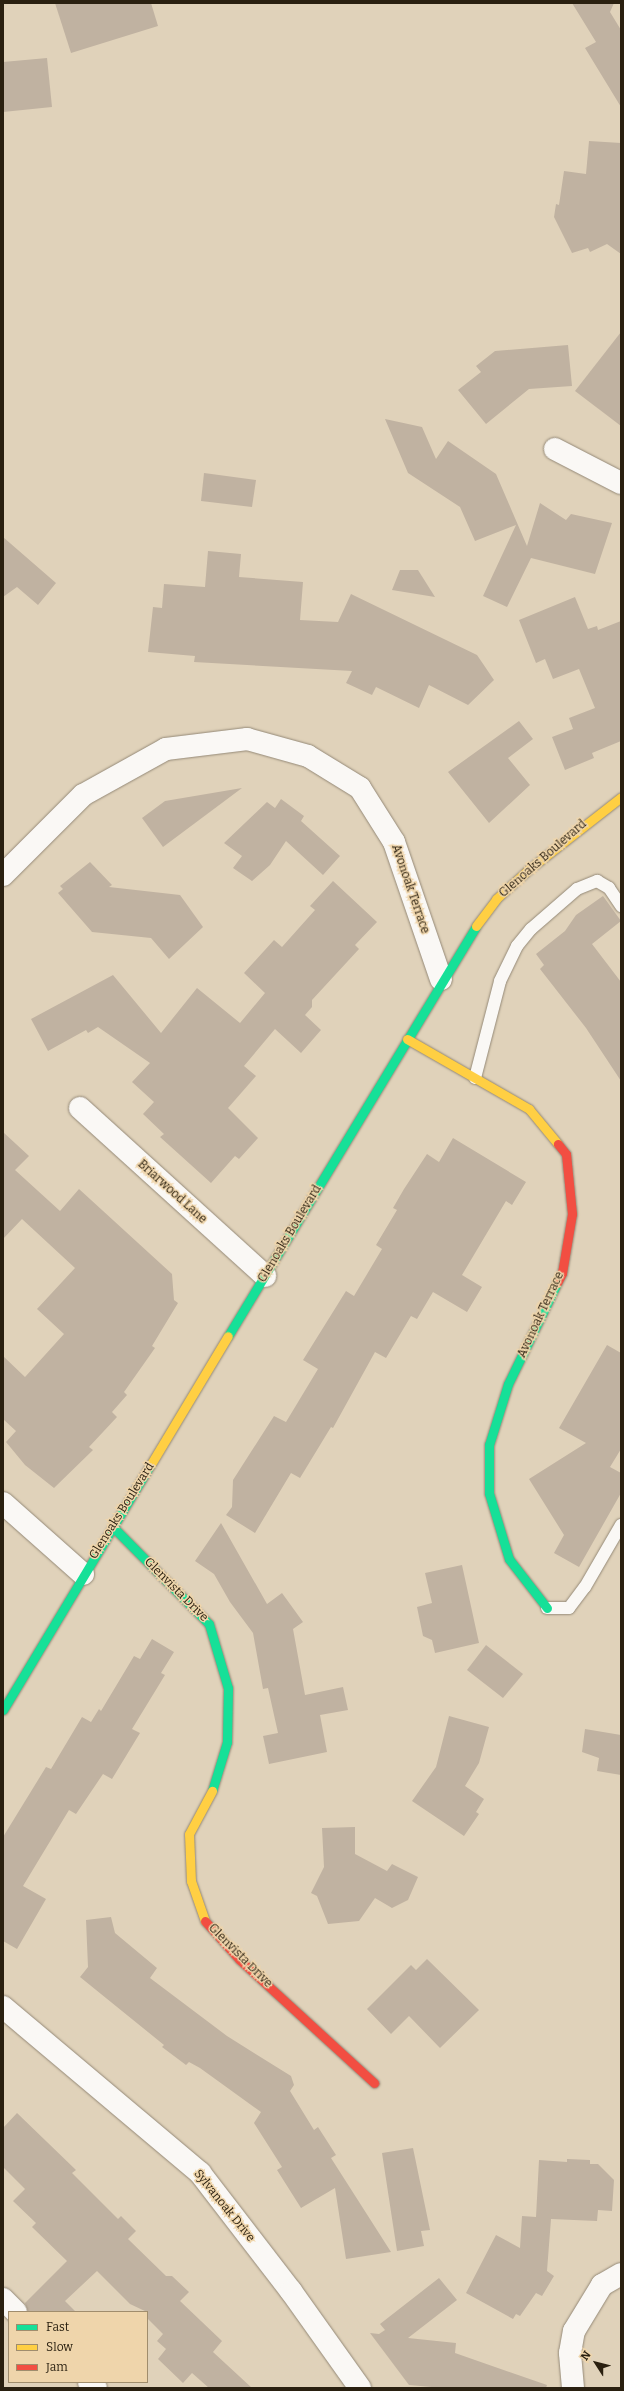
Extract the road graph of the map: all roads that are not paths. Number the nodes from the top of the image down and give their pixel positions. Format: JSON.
{"nodes":[{"id":1,"x":555,"y":449,"type":"dead end"},
{"id":2,"x":621,"y":483,"type":"edge"},
{"id":3,"x":621,"y":797,"type":"edge"},
{"id":4,"x":3,"y":875,"type":"edge"},
{"id":5,"x":621,"y":906,"type":"edge"},
{"id":6,"x":441,"y":978,"type":"junction"},
{"id":7,"x":406,"y":1038,"type":"junction"},
{"id":8,"x":475,"y":1078,"type":"junction"},
{"id":9,"x":80,"y":1108,"type":"dead end"},
{"id":10,"x":265,"y":1276,"type":"junction"},
{"id":11,"x":3,"y":1503,"type":"edge"},
{"id":12,"x":621,"y":1525,"type":"edge"},
{"id":13,"x":113,"y":1527,"type":"junction"},
{"id":14,"x":83,"y":1574,"type":"junction"},
{"id":15,"x":547,"y":1608,"type":"joint"},
{"id":16,"x":3,"y":1710,"type":"edge"},
{"id":17,"x":3,"y":2007,"type":"edge"},
{"id":18,"x":374,"y":2083,"type":"dead end"},
{"id":19,"x":621,"y":2274,"type":"edge"},
{"id":20,"x":3,"y":2299,"type":"edge"},
{"id":21,"x":15,"y":2311,"type":"edge"},
{"id":22,"x":360,"y":2388,"type":"edge"},
{"id":23,"x":573,"y":2388,"type":"edge"}],
"edges":[{"from":1,"to":2,"type":"street"},
{"from":3,"to":6,"type":"street","name":"Glenoaks Boulevard"},
{"from":4,"to":6,"type":"street","name":"Avonoak Terrace"},
{"from":5,"to":8,"type":"lane"},
{"from":6,"to":7,"type":"street","name":"Glenoaks Boulevard"},
{"from":7,"to":8,"type":"street","name":"Avonoak Terrace"},
{"from":7,"to":10,"type":"street","name":"Glenoaks Boulevard"},
{"from":8,"to":15,"type":"street","name":"Avonoak Terrace"},
{"from":9,"to":10,"type":"street","name":"Briarwood Lane"},
{"from":10,"to":13,"type":"street","name":"Glenoaks Boulevard"},
{"from":11,"to":14,"type":"street"},
{"from":12,"to":15,"type":"lane"},
{"from":13,"to":14,"type":"street","name":"Glenoaks Boulevard"},
{"from":13,"to":18,"type":"street","name":"Glenvista Drive"},
{"from":14,"to":16,"type":"street","name":"Glenoaks Boulevard"},
{"from":17,"to":22,"type":"street","name":"Sylvanoak Drive"},
{"from":19,"to":23,"type":"street"},
{"from":20,"to":21,"type":"street"}]}
